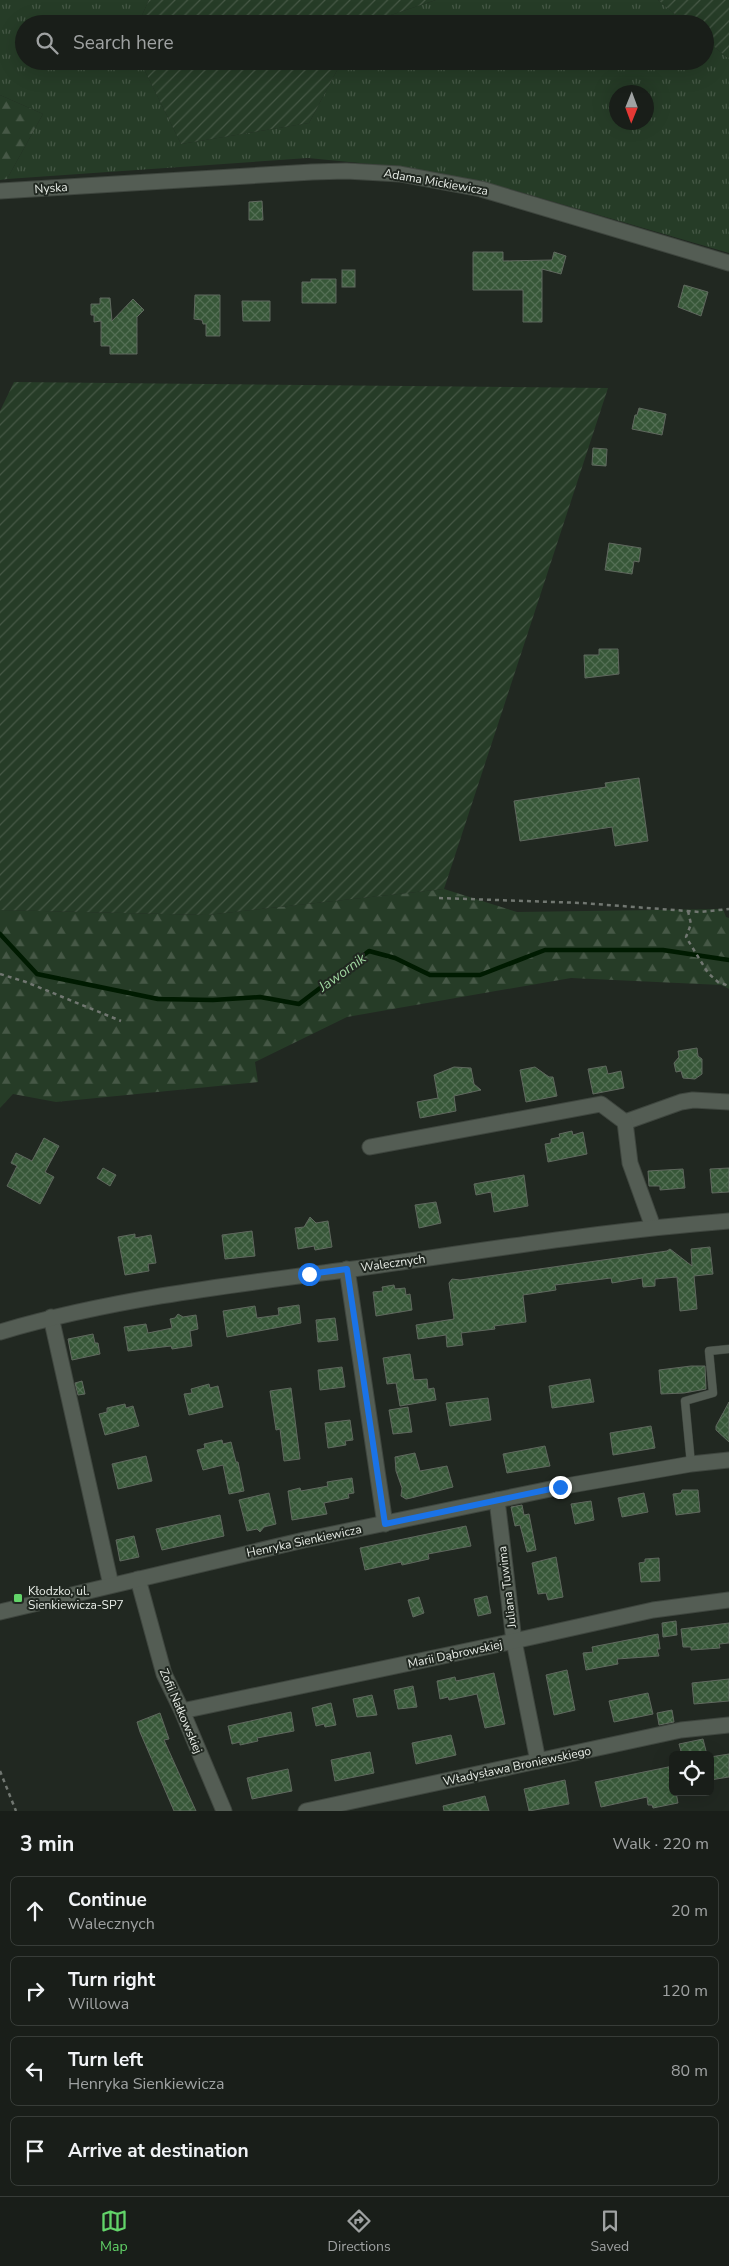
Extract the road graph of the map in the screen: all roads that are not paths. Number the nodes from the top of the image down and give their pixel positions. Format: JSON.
{"nodes":[{"id":1,"x":103,"y":184,"type":"joint"},
{"id":2,"x":0,"y":191,"type":"edge"},
{"id":3,"x":729,"y":263,"type":"edge"},
{"id":4,"x":729,"y":1102,"type":"edge"},
{"id":5,"x":625,"y":1122,"type":"junction"},
{"id":6,"x":370,"y":1147,"type":"dead end"},
{"id":7,"x":729,"y":1221,"type":"edge"},
{"id":8,"x":653,"y":1227,"type":"junction"},
{"id":9,"x":347,"y":1269,"type":"junction"},
{"id":10,"x":51,"y":1317,"type":"junction"},
{"id":11,"x":0,"y":1332,"type":"edge"},
{"id":12,"x":729,"y":1349,"type":"edge"},
{"id":13,"x":729,"y":1460,"type":"edge"},
{"id":14,"x":691,"y":1464,"type":"junction"},
{"id":15,"x":497,"y":1500,"type":"junction"},
{"id":16,"x":385,"y":1524,"type":"junction"},
{"id":17,"x":138,"y":1579,"type":"junction"},
{"id":18,"x":112,"y":1585,"type":"junction"},
{"id":19,"x":729,"y":1600,"type":"edge"},
{"id":20,"x":0,"y":1612,"type":"edge"},
{"id":21,"x":514,"y":1641,"type":"junction"},
{"id":22,"x":182,"y":1711,"type":"junction"},
{"id":23,"x":729,"y":1725,"type":"edge"},
{"id":24,"x":538,"y":1761,"type":"junction"},
{"id":25,"x":224,"y":1811,"type":"edge"},
{"id":26,"x":306,"y":1811,"type":"edge"}],
"edges":[{"from":1,"to":2,"type":"street","name":"Nyska"},
{"from":1,"to":3,"type":"street","name":"Adama Mickiewicza"},
{"from":4,"to":5,"type":"street"},
{"from":5,"to":6,"type":"street"},
{"from":5,"to":8,"type":"street"},
{"from":7,"to":8,"type":"street","name":"Walecznych"},
{"from":8,"to":9,"type":"street","name":"Walecznych"},
{"from":9,"to":10,"type":"street","name":"Walecznych"},
{"from":9,"to":16,"type":"street"},
{"from":10,"to":11,"type":"street","name":"Walecznych"},
{"from":10,"to":18,"type":"street"},
{"from":12,"to":14,"type":"lane"},
{"from":13,"to":14,"type":"street","name":"Henryka Sienkiewicza"},
{"from":14,"to":15,"type":"street","name":"Henryka Sienkiewicza"},
{"from":15,"to":16,"type":"street","name":"Henryka Sienkiewicza"},
{"from":15,"to":21,"type":"street","name":"Juliana Tuwima"},
{"from":16,"to":17,"type":"street","name":"Henryka Sienkiewicza"},
{"from":17,"to":18,"type":"street","name":"Henryka Sienkiewicza"},
{"from":17,"to":22,"type":"street","name":"Zofii Nałkowskiej"},
{"from":18,"to":20,"type":"street","name":"Henryka Sienkiewicza"},
{"from":19,"to":21,"type":"street","name":"Marii Dąbrowskiej"},
{"from":21,"to":22,"type":"street","name":"Marii Dąbrowskiej"},
{"from":21,"to":24,"type":"street","name":"Juliana Tuwima"},
{"from":22,"to":25,"type":"street","name":"Zofii Nałkowskiej"},
{"from":23,"to":24,"type":"street","name":"Władysława Broniewskiego"},
{"from":24,"to":26,"type":"street","name":"Władysława Broniewskiego"}]}
